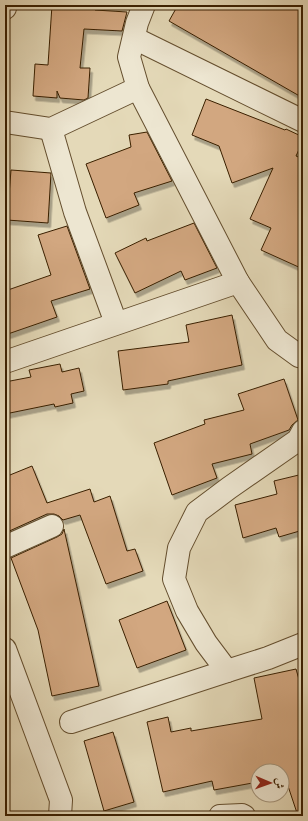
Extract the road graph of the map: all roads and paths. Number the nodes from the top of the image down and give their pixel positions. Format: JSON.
{"nodes":[{"id":1,"x":144,"y":5,"type":"edge"},
{"id":2,"x":134,"y":38,"type":"junction"},
{"id":3,"x":138,"y":88,"type":"junction"},
{"id":4,"x":303,"y":121,"type":"edge"},
{"id":5,"x":5,"y":122,"type":"edge"},
{"id":6,"x":51,"y":129,"type":"junction"},
{"id":7,"x":238,"y":282,"type":"junction"},
{"id":8,"x":116,"y":323,"type":"junction"},
{"id":9,"x":303,"y":357,"type":"edge"},
{"id":10,"x":5,"y":362,"type":"edge"},
{"id":11,"x":303,"y":431,"type":"edge"},
{"id":12,"x":52,"y":526,"type":"dead end"},
{"id":13,"x":5,"y":547,"type":"edge"},
{"id":14,"x":303,"y":644,"type":"edge"},
{"id":15,"x":5,"y":649,"type":"edge"},
{"id":16,"x":228,"y":671,"type":"junction"},
{"id":17,"x":71,"y":722,"type":"dead end"},
{"id":18,"x":60,"y":816,"type":"edge"},
{"id":19,"x":220,"y":816,"type":"edge"},
{"id":20,"x":244,"y":816,"type":"edge"}],
"edges":[{"from":1,"to":2,"type":"street"},
{"from":2,"to":3,"type":"street"},
{"from":2,"to":4,"type":"street"},
{"from":3,"to":6,"type":"street"},
{"from":3,"to":7,"type":"street"},
{"from":5,"to":6,"type":"street"},
{"from":6,"to":8,"type":"street"},
{"from":7,"to":8,"type":"street"},
{"from":7,"to":9,"type":"street"},
{"from":8,"to":10,"type":"street"},
{"from":11,"to":16,"type":"street"},
{"from":12,"to":13,"type":"street"},
{"from":14,"to":16,"type":"street"},
{"from":15,"to":18,"type":"street"},
{"from":16,"to":17,"type":"street"},
{"from":19,"to":20,"type":"street"}]}
